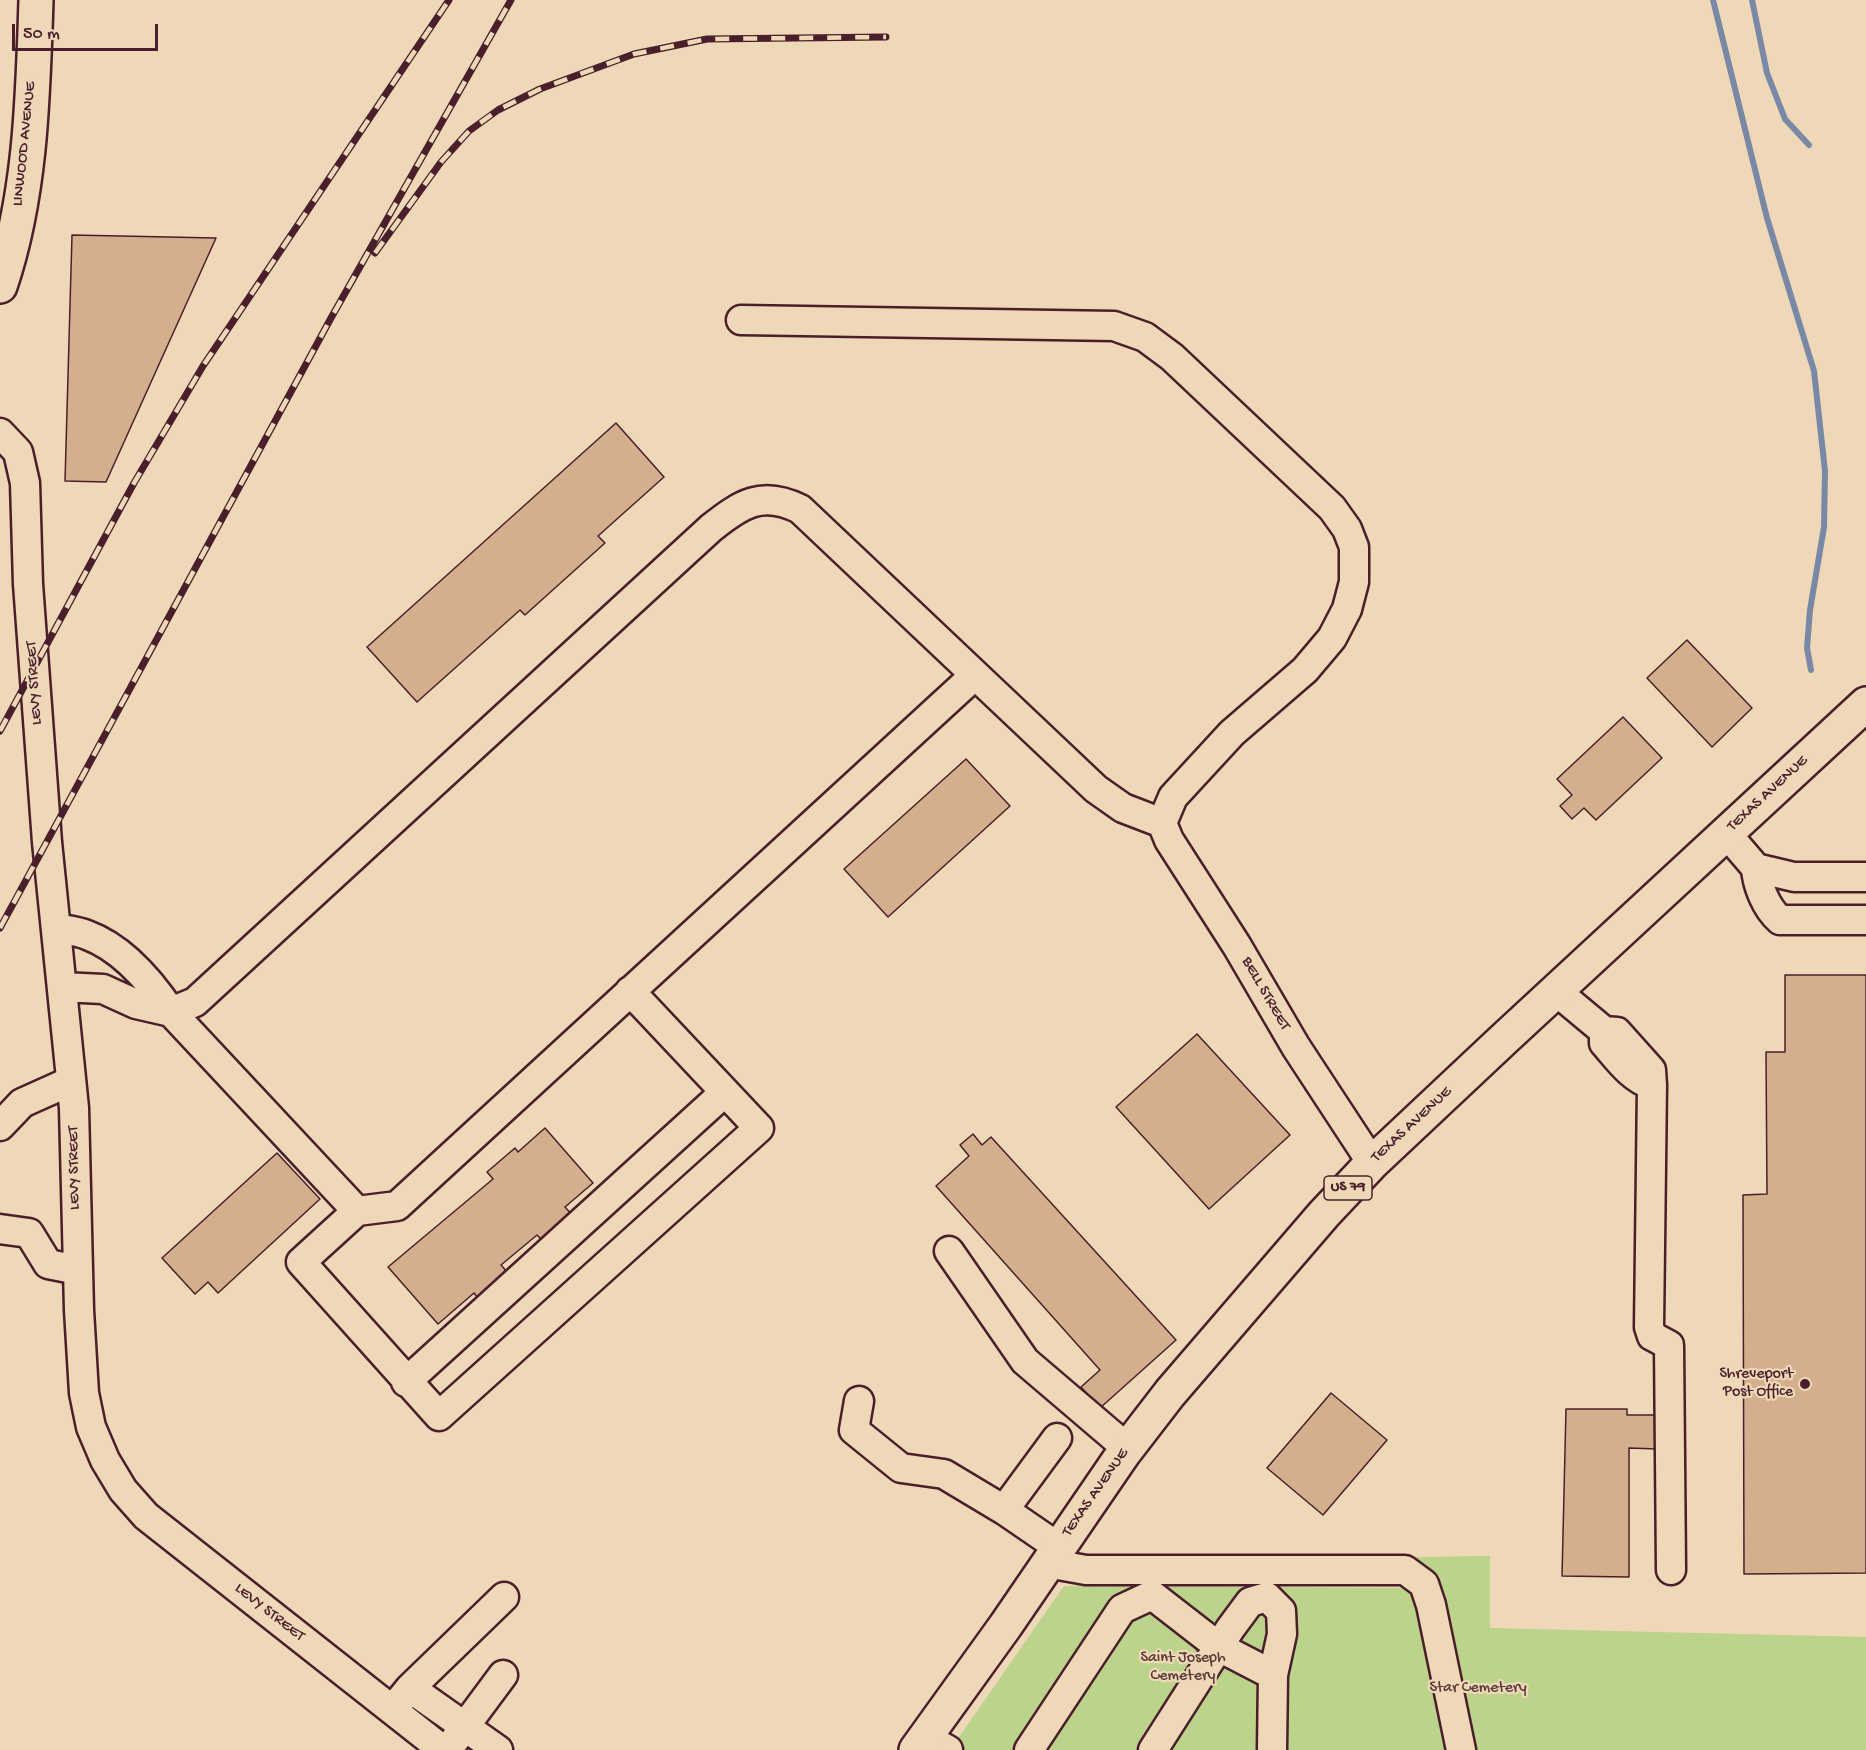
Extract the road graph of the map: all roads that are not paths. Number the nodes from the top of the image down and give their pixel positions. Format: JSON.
{"nodes":[{"id":1,"x":36,"y":0,"type":"edge"},
{"id":2,"x":0,"y":286,"type":"edge"},
{"id":3,"x":741,"y":320,"type":"dead end"},
{"id":4,"x":0,"y":433,"type":"edge"},
{"id":5,"x":975,"y":675,"type":"junction"},
{"id":6,"x":1866,"y":704,"type":"edge"},
{"id":7,"x":1162,"y":823,"type":"junction"},
{"id":8,"x":1726,"y":833,"type":"junction"},
{"id":9,"x":1756,"y":868,"type":"junction"},
{"id":10,"x":1866,"y":877,"type":"edge"},
{"id":11,"x":1797,"y":878,"type":"junction"},
{"id":12,"x":1780,"y":920,"type":"junction"},
{"id":13,"x":1866,"y":920,"type":"edge"},
{"id":14,"x":56,"y":928,"type":"junction"},
{"id":15,"x":62,"y":987,"type":"junction"},
{"id":16,"x":630,"y":991,"type":"junction"},
{"id":17,"x":1556,"y":991,"type":"junction"},
{"id":18,"x":171,"y":1012,"type":"junction"},
{"id":19,"x":71,"y":1081,"type":"junction"},
{"id":20,"x":725,"y":1092,"type":"junction"},
{"id":21,"x":0,"y":1126,"type":"edge"},
{"id":22,"x":1372,"y":1163,"type":"junction"},
{"id":23,"x":357,"y":1211,"type":"junction"},
{"id":24,"x":0,"y":1229,"type":"edge"},
{"id":25,"x":950,"y":1251,"type":"dead end"},
{"id":26,"x":78,"y":1270,"type":"junction"},
{"id":27,"x":406,"y":1382,"type":"junction"},
{"id":28,"x":859,"y":1401,"type":"dead end"},
{"id":29,"x":1057,"y":1438,"type":"dead end"},
{"id":30,"x":1127,"y":1448,"type":"junction"},
{"id":31,"x":1004,"y":1510,"type":"junction"},
{"id":32,"x":1053,"y":1555,"type":"junction"},
{"id":33,"x":1671,"y":1570,"type":"dead end"},
{"id":34,"x":504,"y":1597,"type":"dead end"},
{"id":35,"x":1219,"y":1647,"type":"junction"},
{"id":36,"x":503,"y":1675,"type":"dead end"},
{"id":37,"x":1273,"y":1675,"type":"junction"},
{"id":38,"x":410,"y":1688,"type":"junction"},
{"id":39,"x":393,"y":1710,"type":"junction"},
{"id":40,"x":465,"y":1725,"type":"junction"},
{"id":41,"x":930,"y":1746,"type":"edge"},
{"id":42,"x":446,"y":1750,"type":"edge"},
{"id":43,"x":498,"y":1750,"type":"edge"},
{"id":44,"x":1029,"y":1750,"type":"edge"},
{"id":45,"x":1153,"y":1750,"type":"edge"},
{"id":46,"x":1272,"y":1750,"type":"edge"},
{"id":47,"x":1461,"y":1750,"type":"edge"}],
"edges":[{"from":1,"to":2,"type":"main road","name":"LINWOOD AVENUE"},
{"from":3,"to":7,"type":"street"},
{"from":4,"to":14,"type":"street","name":"LEVY STREET"},
{"from":5,"to":7,"type":"street"},
{"from":5,"to":16,"type":"street"},
{"from":5,"to":18,"type":"street"},
{"from":6,"to":8,"type":"main road","name":"TEXAS AVENUE","number":"US 79"},
{"from":7,"to":22,"type":"street","name":"BELL STREET"},
{"from":8,"to":9,"type":"street"},
{"from":8,"to":17,"type":"main road","name":"TEXAS AVENUE","number":"US 79"},
{"from":9,"to":11,"type":"street"},
{"from":9,"to":12,"type":"street"},
{"from":10,"to":11,"type":"street"},
{"from":11,"to":12,"type":"street"},
{"from":12,"to":13,"type":"street"},
{"from":14,"to":15,"type":"street","name":"LEVY STREET"},
{"from":14,"to":18,"type":"street"},
{"from":15,"to":18,"type":"street"},
{"from":15,"to":19,"type":"street","name":"LEVY STREET"},
{"from":16,"to":20,"type":"street"},
{"from":16,"to":23,"type":"street"},
{"from":17,"to":22,"type":"main road","name":"TEXAS AVENUE","number":"US 79"},
{"from":17,"to":33,"type":"street"},
{"from":18,"to":23,"type":"street"},
{"from":19,"to":21,"type":"street"},
{"from":19,"to":26,"type":"street","name":"LEVY STREET"},
{"from":20,"to":27,"type":"street"},
{"from":20,"to":27,"type":"street"},
{"from":22,"to":30,"type":"main road","name":"TEXAS AVENUE","number":"US 79"},
{"from":23,"to":27,"type":"street"},
{"from":24,"to":26,"type":"street"},
{"from":25,"to":30,"type":"street"},
{"from":26,"to":39,"type":"street","name":"LEVY STREET"},
{"from":28,"to":31,"type":"street"},
{"from":29,"to":31,"type":"street"},
{"from":30,"to":32,"type":"main road","name":"TEXAS AVENUE","number":"US 79"},
{"from":31,"to":32,"type":"street"},
{"from":32,"to":41,"type":"main road","name":"TEXAS AVENUE","number":"US 79"},
{"from":32,"to":47,"type":"street"},
{"from":34,"to":38,"type":"street"},
{"from":35,"to":37,"type":"street"},
{"from":35,"to":37,"type":"street"},
{"from":35,"to":44,"type":"street"},
{"from":35,"to":45,"type":"street"},
{"from":36,"to":40,"type":"street"},
{"from":37,"to":46,"type":"street"},
{"from":38,"to":39,"type":"street"},
{"from":38,"to":40,"type":"street"},
{"from":39,"to":42,"type":"street","name":"LEVY STREET"},
{"from":40,"to":42,"type":"street"},
{"from":40,"to":43,"type":"street"}]}
